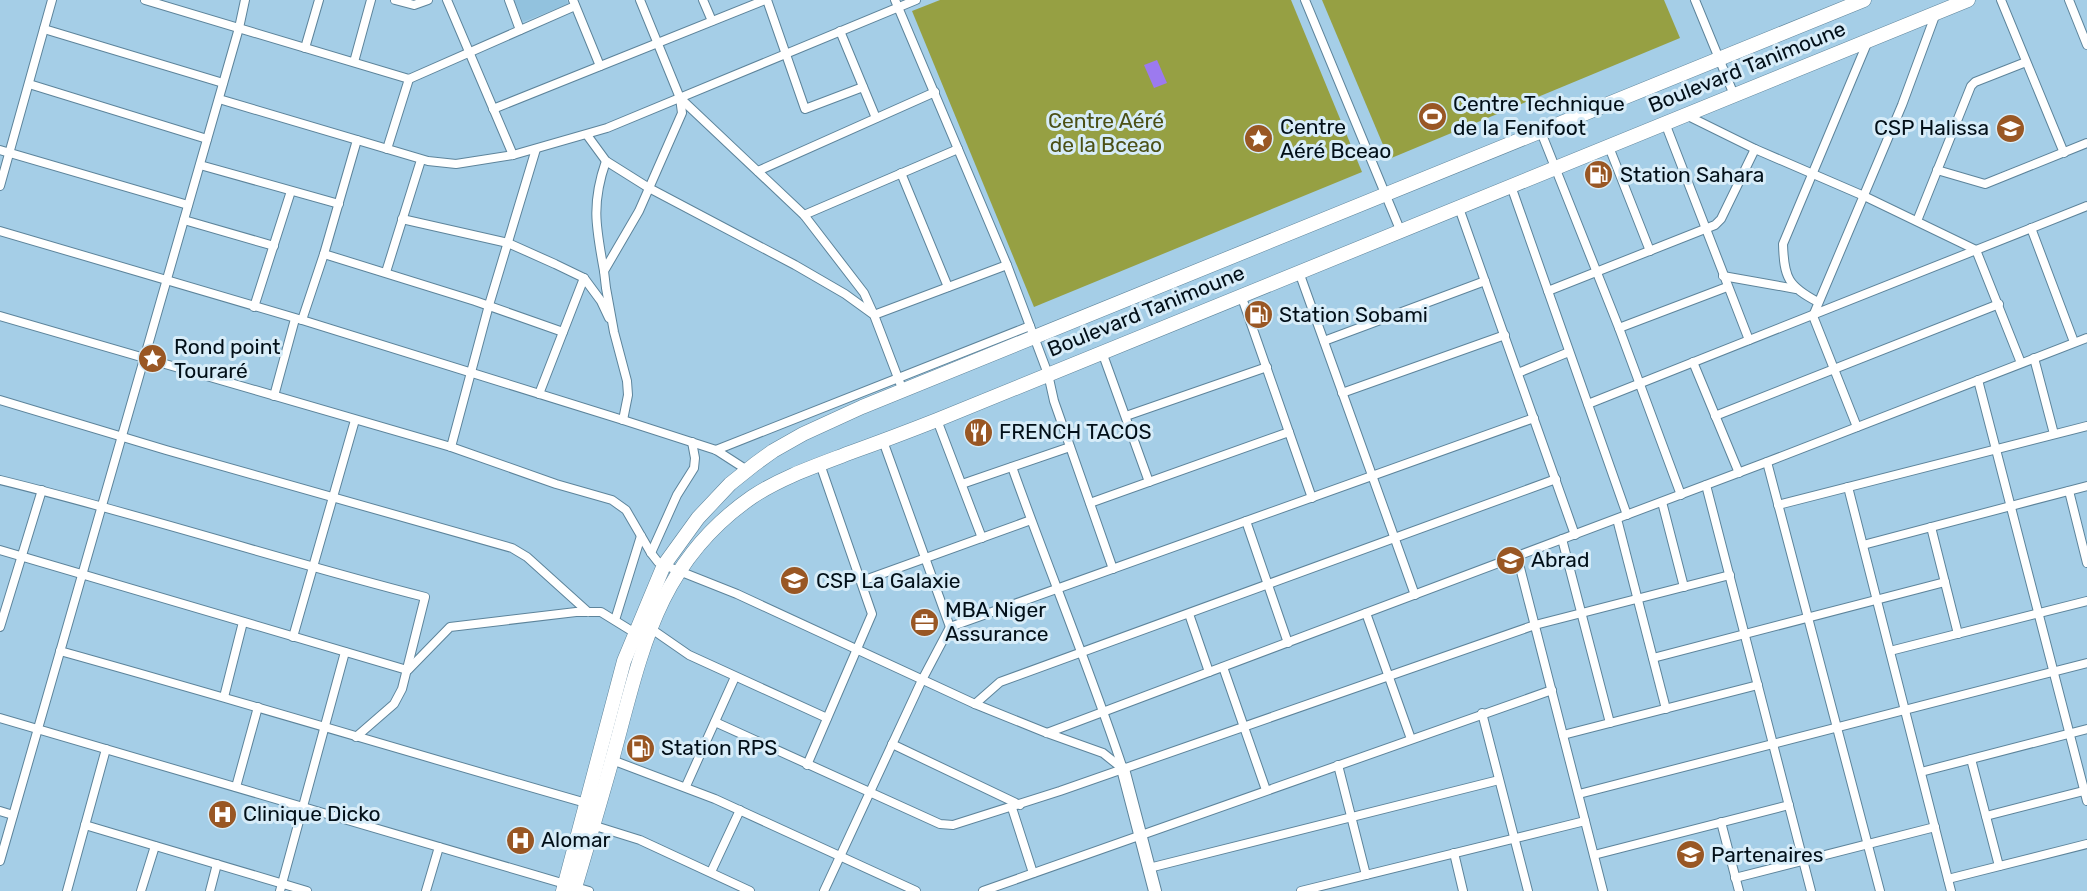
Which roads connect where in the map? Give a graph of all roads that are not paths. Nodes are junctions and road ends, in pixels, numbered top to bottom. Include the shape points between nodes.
1 (52, 0) edge
2 (145, 0) edge
3 (245, 0) edge
4 (319, 0) edge
5 (371, 0) edge
6 (395, 0) edge
7 (428, 0) edge
8 (447, 0) edge
9 (509, 0) edge
10 (640, 0) edge
11 (703, 0) edge
12 (766, 0) edge
13 (916, 0) edge
14 (1305, 0) edge
15 (1695, 0) edge
16 (1864, 0) edge
17 (1968, 0) edge
18 (2001, 0) edge
19 (2069, 0) edge
20 (574, 3) edge
21 (897, 4) edge
22 (1936, 13) junction
23 (712, 21) junction
24 (239, 28) junction
25 (44, 29) junction
26 (520, 30) junction
27 (840, 31) junction
28 (1868, 41) junction
29 (657, 43) junction
30 (2087, 45) edge
31 (305, 48) junction
32 (469, 52) junction
33 (786, 54) junction
34 (1719, 59) junction
35 (354, 62) junction
36 (2026, 62) junction
37 (600, 66) junction
38 (408, 79) junction
39 (223, 83) junction
40 (28, 84) junction
41 (863, 87) junction
42 (934, 92) junction
43 (1734, 95) junction
44 (680, 98) junction
45 (219, 99) junction
46 (494, 109) junction
47 (1686, 115) junction
48 (876, 118) junction
49 (1665, 123) junction
50 (1541, 132) junction
51 (587, 135) junction
52 (207, 139) junction
53 (357, 141) junction
54 (2087, 143) edge
55 (1609, 147) junction
56 (387, 149) junction
57 (536, 149) junction
58 (958, 149) junction
59 (1755, 149) junction
60 (5, 152) edge
61 (2064, 153) junction
62 (513, 154) junction
63 (421, 160) junction
64 (606, 160) junction
65 (200, 165) junction
66 (1556, 168) junction
67 (1937, 170) junction
68 (758, 171) junction
69 (901, 173) junction
70 (1811, 173) junction
71 (0, 186) edge
72 (1511, 186) junction
73 (649, 188) junction
74 (291, 191) junction
75 (1386, 196) junction
76 (1864, 196) junction
77 (339, 204) junction
78 (188, 206) junction
79 (1459, 208) junction
80 (2086, 208) edge
81 (804, 215) junction
82 (402, 219) junction
83 (184, 220) junction
84 (1917, 221) junction
85 (2031, 228) junction
86 (1706, 229) junction
87 (0, 231) edge
88 (1401, 232) junction
89 (508, 243) junction
90 (274, 246) junction
91 (1976, 250) junction
92 (1650, 251) junction
93 (324, 254) junction
94 (1007, 265) junction
95 (604, 271) junction
96 (386, 272) junction
97 (1299, 272) junction
98 (1598, 272) junction
99 (1724, 276) junction
100 (584, 278) junction
101 (167, 280) junction
102 (1485, 281) junction
103 (948, 287) junction
104 (1727, 287) junction
105 (1796, 289) junction
106 (1548, 291) junction
107 (1241, 295) junction
108 (1818, 302) junction
109 (1999, 304) junction
110 (489, 305) junction
111 (254, 307) junction
112 (874, 315) junction
113 (0, 316) edge
114 (1813, 316) junction
115 (298, 320) junction
116 (1619, 328) junction
117 (563, 332) junction
118 (614, 332) junction
119 (1032, 332) junction
120 (1504, 335) junction
121 (2087, 338) edge
122 (1749, 340) junction
123 (1324, 341) junction
124 (2074, 342) junction
125 (1102, 352) junction
126 (1569, 352) junction
127 (144, 358) junction
128 (2034, 358) junction
129 (1693, 362) junction
130 (2021, 363) junction
131 (1267, 367) junction
132 (1834, 369) junction
133 (472, 373) junction
134 (1518, 373) junction
135 (1048, 374) junction
136 (1978, 380) junction
137 (1639, 383) junction
138 (900, 385) junction
139 (1342, 393) junction
140 (539, 394) junction
141 (274, 396) junction
142 (0, 399) edge
143 (1588, 404) junction
144 (1126, 416) junction
145 (1715, 416) junction
146 (1534, 418) junction
147 (355, 420) junction
148 (623, 420) junction
149 (937, 420) junction
150 (2087, 426) edge
151 (1857, 427) junction
152 (1289, 432) junction
153 (2054, 434) junction
154 (122, 436) junction
155 (883, 441) junction
156 (692, 442) junction
157 (451, 447) junction
158 (1070, 447) junction
159 (1996, 449) junction
160 (716, 450) junction
161 (1767, 462) junction
162 (820, 464) junction
163 (1012, 467) junction
164 (747, 470) junction
165 (1739, 473) junction
166 (1372, 476) junction
167 (1556, 479) junction
168 (0, 480) edge
169 (1149, 482) junction
170 (962, 484) junction
171 (1706, 485) junction
172 (2087, 486) edge
173 (1848, 488) junction
174 (42, 490) junction
175 (2068, 491) junction
176 (1681, 495) junction
177 (333, 498) junction
178 (1312, 498) junction
179 (1662, 502) junction
180 (1090, 503) junction
181 (1778, 505) junction
182 (2011, 506) junction
183 (102, 507) junction
184 (1627, 515) junction
185 (1617, 519) junction
186 (1031, 520) junction
187 (1246, 521) junction
188 (1931, 527) junction
189 (1575, 535) junction
190 (641, 536) junction
191 (982, 538) junction
192 (1562, 539) junction
193 (1394, 540) junction
194 (1863, 545) junction
195 (2085, 548) edge
196 (0, 550) edge
197 (651, 554) junction
198 (1517, 556) junction
199 (21, 557) junction
200 (927, 558) junction
201 (2087, 563) edge
202 (664, 566) junction
203 (313, 567) junction
204 (1113, 569) junction
205 (678, 572) junction
206 (82, 575) junction
207 (1730, 575) junction
208 (862, 581) junction
209 (1945, 582) junction
210 (1268, 585) junction
211 (1684, 587) junction
212 (1056, 590) junction
213 (1414, 595) junction
214 (1638, 599) junction
215 (1876, 600) junction
216 (2087, 600) edge
217 (588, 612) junction
218 (1366, 613) junction
219 (2038, 613) junction
220 (1189, 614) junction
221 (1582, 614) junction
222 (1808, 618) junction
223 (615, 620) junction
224 (243, 622) junction
225 (1535, 626) junction
226 (0, 627) edge
227 (950, 627) junction
228 (650, 628) junction
229 (635, 633) junction
230 (1745, 634) junction
231 (1958, 634) junction
232 (293, 637) junction
233 (1288, 643) junction
234 (858, 650) junction
235 (60, 651) junction
236 (1890, 651) junction
237 (345, 652) junction
238 (1080, 653) junction
239 (1653, 658) junction
240 (2087, 663) edge
241 (1223, 667) junction
242 (407, 670) junction
243 (1209, 672) junction
244 (2054, 672) junction
245 (1389, 676) junction
246 (735, 677) junction
247 (922, 680) junction
248 (1758, 685) junction
249 (1552, 690) junction
250 (224, 697) junction
251 (975, 704) junction
252 (258, 707) junction
253 (1666, 709) junction
254 (1905, 710) junction
255 (1104, 712) junction
256 (1482, 713) junction
257 (0, 718) edge
258 (827, 718) junction
259 (715, 722) junction
260 (1610, 723) junction
261 (1244, 727) junction
262 (324, 728) junction
263 (1837, 728) junction
264 (38, 729) junction
265 (2087, 729) edge
266 (1047, 733) junction
267 (2070, 734) junction
268 (1563, 735) junction
269 (356, 737) junction
270 (1411, 739) junction
271 (892, 744) junction
272 (1773, 744) junction
273 (106, 749) junction
274 (1971, 759) junction
275 (612, 760) junction
276 (807, 765) junction
277 (1338, 765) junction
278 (1123, 769) junction
279 (1921, 772) junction
280 (1499, 780) junction
281 (686, 786) junction
282 (236, 787) junction
283 (1266, 790) junction
284 (2086, 790) edge
285 (870, 792) junction
286 (1579, 794) junction
287 (2087, 801) edge
288 (586, 803) junction
289 (1788, 805) junction
290 (302, 806) junction
291 (1016, 806) junction
292 (740, 810) junction
293 (0, 811) edge
294 (13, 815) junction
295 (1986, 816) junction
296 (1351, 818) junction
297 (1585, 820) junction
298 (1721, 822) junction
299 (85, 825) junction
300 (592, 825) junction
301 (1935, 826) junction
302 (1140, 836) junction
303 (1514, 838) junction
304 (1867, 844) junction
305 (2087, 844) edge
306 (155, 846) junction
307 (440, 847) junction
308 (1454, 853) junction
309 (841, 855) junction
310 (1594, 855) junction
311 (0, 861) edge
312 (1803, 861) junction
313 (218, 864) junction
314 (1999, 866) junction
315 (1149, 868) junction
316 (711, 872) junction
317 (1033, 873) junction
318 (1366, 875) junction
319 (1735, 878) junction
320 (1948, 879) junction
321 (281, 888) edge
322 (569, 888) edge
323 (746, 890) edge
324 (67, 891) edge
325 (141, 891) edge
326 (210, 891) edge
327 (306, 891) edge
328 (426, 891) edge
329 (589, 891) edge
330 (824, 891) edge
331 (916, 891) edge
332 (983, 891) edge
333 (1155, 891) edge
334 (1301, 891) edge
335 (1463, 891) edge
336 (1528, 891) edge
337 (1603, 891) edge
338 (1738, 891) edge
339 (1811, 891) edge
340 (1880, 891) edge
341 (1951, 891) edge

1 - 25 street
2 - 24 street
3 - 24 street
4 - 31 street
5 - 35 street
6 - 7 street via 414,5
8 - 32 street
9 - 26 street
10 - 29 street
11 - 23 street
12 - 23 street
12 - 33 street
13 - 21 street
14 - 75 street
15 - 34 street
16 - 34 main road, Boulevard Tanimoune
17 - 22 main road, Boulevard Tanimoune
18 - 36 street
19 - 30 street
20 - 26 street
20 - 37 street
21 - 27 street
21 - 42 street
22 - 28 main road, Boulevard Tanimoune
22 - 76 street
23 - 29 street
24 - 31 street
24 - 39 street
25 - 39 street
25 - 40 street
26 - 32 street
27 - 33 street
27 - 41 street
28 - 43 main road, Boulevard Tanimoune
28 - 70 street
29 - 37 street
29 - 44 street
31 - 35 street
32 - 38 street
32 - 46 street
33 - 41 street via 805,109
33 - 44 street
34 - 43 street
34 - 50 main road, Boulevard Tanimoune
35 - 38 street
36 - 61 street
36 - 67 street via 1973,84
37 - 46 street
38 - 56 street
39 - 45 street
40 - 52 street
40 - 60 street
41 - 48 street
42 - 48 street
42 - 58 street
43 - 47 main road, Boulevard Tanimoune
44 - 51 street
44 - 68 street
44 - 73 street via 681,118
45 - 52 street
45 - 53 street
46 - 62 street
47 - 49 main road, Boulevard Tanimoune
47 - 59 street
48 - 68 street
49 - 55 main road, Boulevard Tanimoune
49 - 86 street
50 - 66 street
50 - 75 main road, Boulevard Tanimoune
51 - 57 street
51 - 64 street
52 - 65 street
53 - 56 street
53 - 77 street
54 - 61 street
55 - 66 main road, Boulevard Tanimoune
55 - 92 street
56 - 63 street
57 - 62 street
57 - 89 street
58 - 69 street
58 - 94 street
59 - 70 street
59 - 86 street via 1721,219
60 - 71 street
60 - 78 street
61 - 67 street via 1985,184
62 - 63 street via 456,164
63 - 82 street
64 - 73 street
64 - 95 street via 598,182 595,219
65 - 74 street
65 - 78 street
66 - 72 main road, Boulevard Tanimoune
66 - 98 street
67 - 84 street
68 - 81 street
69 - 81 street
69 - 103 street
70 - 76 street
70 - 105 street via 1783,244 1786,269
72 - 79 main road, Boulevard Tanimoune
72 - 106 street
73 - 95 street
73 - 112 street via 795,265
74 - 77 street
74 - 90 street
75 - 88 street
75 - 119 main road, Boulevard Tanimoune
76 - 84 street
76 - 108 street
77 - 93 street
78 - 83 street
79 - 88 main road, Boulevard Tanimoune
79 - 102 street
80 - 85 street
81 - 112 street via 864,293
82 - 89 street
82 - 96 street
83 - 90 street
83 - 101 street
84 - 91 street
85 - 91 street
85 - 124 street
86 - 92 street
86 - 99 street
87 - 101 street
88 - 97 main road, Boulevard Tanimoune
89 - 100 street
89 - 110 street
90 - 111 street
91 - 109 street
91 - 114 street
92 - 98 street
93 - 96 street
93 - 115 street
94 - 103 street
94 - 119 street
95 - 118 street
96 - 110 street
97 - 107 main road, Boulevard Tanimoune
97 - 123 street
98 - 106 street
98 - 116 street
99 - 104 street
99 - 105 street
100 - 117 street
100 - 118 street via 601,301
101 - 111 street
101 - 127 street
102 - 120 street
102 - 123 street
103 - 112 street
104 - 116 street
104 - 122 street
105 - 108 street
106 - 126 street
107 - 125 main road, Boulevard Tanimoune
107 - 131 street
108 - 114 street
109 - 130 street
109 - 132 street
110 - 117 street
110 - 133 street
111 - 115 street
112 - 138 street
113 - 127 street
114 - 122 street
114 - 132 street
115 - 133 street
115 - 141 street
116 - 137 street
117 - 140 street
118 - 148 street via 628,387
119 - 135 street
119 - 138 main road, Boulevard Tanimoune
120 - 134 street
120 - 139 street
121 - 124 street
122 - 129 street
123 - 139 street
124 - 128 street
125 - 135 main road, Boulevard Tanimoune
125 - 144 street
126 - 134 street
126 - 143 street
127 - 141 street
127 - 154 street
128 - 130 street
128 - 153 street
129 - 137 street
129 - 145 street
130 - 136 street
131 - 144 street
131 - 152 street
132 - 145 street
132 - 151 street
133 - 140 street
133 - 157 street
134 - 146 street
135 - 149 main road, Boulevard Tanimoune
135 - 158 street
136 - 151 street
136 - 159 street
137 - 143 street
137 - 176 street
138 - 160 street
138 - 164 main road, Boulevard Tanimoune via 803,434
139 - 166 street
140 - 148 street
141 - 147 street
142 - 154 street
143 - 184 street
144 - 169 street
145 - 165 street
146 - 166 street
146 - 167 street
147 - 157 street
147 - 177 street
148 - 156 street
149 - 155 main road, Boulevard Tanimoune
149 - 170 street
150 - 153 street
151 - 161 street
152 - 169 street
152 - 178 street
153 - 159 street
154 - 177 street
154 - 183 street
155 - 162 main road, Boulevard Tanimoune
155 - 200 street
156 - 160 street
156 - 197 street via 694,468 677,495
157 - 190 street via 612,500 626,510
158 - 163 street
158 - 180 street
159 - 173 street
159 - 182 street
160 - 164 street
161 - 165 street
161 - 181 street
162 - 205 main road, Boulevard Tanimoune via 753,497 710,532
162 - 208 street
163 - 170 street
163 - 186 street
164 - 202 main road, Boulevard Tanimoune via 698,518
165 - 171 street
166 - 178 street
166 - 193 street
167 - 189 street
167 - 193 street
168 - 174 street
169 - 180 street
170 - 191 street
171 - 176 street
171 - 207 street
172 - 175 street
173 - 181 street
173 - 194 street
174 - 183 street
174 - 199 street
175 - 182 street
175 - 195 street
176 - 179 street
177 - 203 street
177 - 217 street via 512,548
178 - 187 street
179 - 184 street
179 - 211 street
180 - 204 street
181 - 222 street
182 - 188 street
182 - 219 street
183 - 203 street
183 - 206 street
184 - 185 street
185 - 189 street
185 - 214 street
186 - 191 street
186 - 212 street
187 - 204 street
187 - 210 street
188 - 194 street
188 - 209 street
189 - 192 street
190 - 197 street
190 - 223 street
191 - 200 street
192 - 198 street
192 - 221 street
193 - 210 street
193 - 213 street
194 - 215 street
195 - 201 street
196 - 199 street
197 - 202 street
198 - 213 street
198 - 225 street
199 - 206 street
199 - 226 street
200 - 208 street
200 - 227 street
202 - 205 street
202 - 229 main road, Boulevard Tanimoune
203 - 232 street
203 - 242 street via 425,597
204 - 212 street
205 - 228 main road, Boulevard Tanimoune
205 - 234 street via 737,594
206 - 224 street
206 - 235 street
207 - 211 street
207 - 230 street
208 - 234 street via 872,614
209 - 215 street
209 - 231 street
210 - 220 street
210 - 233 street
211 - 214 street
212 - 227 street
212 - 238 street
213 - 218 street
214 - 221 street
214 - 239 street
215 - 222 street
215 - 236 street
216 - 219 street
217 - 223 street via 600,612
217 - 242 street via 450,627
218 - 233 street
218 - 245 street
219 - 231 street
219 - 244 street
220 - 238 street
220 - 243 street
221 - 225 street
221 - 260 street
222 - 230 street
222 - 263 street
223 - 229 street
224 - 232 street
224 - 250 street
225 - 245 street
225 - 249 street
227 - 247 street
228 - 246 street via 684,653
228 - 275 main road, Boulevard Tanimoune
229 - 288 main road, Boulevard Tanimoune
230 - 239 street
230 - 248 street
231 - 236 street
232 - 237 street
233 - 241 street
234 - 247 street
234 - 258 street
235 - 250 street
235 - 264 street
236 - 254 street
237 - 242 street
237 - 262 street
238 - 251 street via 998,683
238 - 255 street
239 - 253 street
240 - 244 street
241 - 243 street
241 - 261 street
242 - 269 street via 394,704
243 - 255 street
244 - 254 street
244 - 267 street
245 - 261 street
245 - 270 street
246 - 258 street
246 - 259 street
247 - 251 street
247 - 271 street
248 - 253 street
248 - 272 street
249 - 256 street
249 - 268 street
250 - 252 street
251 - 266 street
252 - 262 street
252 - 282 street
253 - 260 street
254 - 263 street
254 - 279 street
255 - 266 street
255 - 278 street
256 - 270 street
256 - 280 street
257 - 264 street
258 - 276 street
259 - 276 street
259 - 281 street
260 - 268 street
261 - 278 street
261 - 283 street
262 - 269 street
262 - 290 street
263 - 272 street
263 - 304 street
264 - 273 street
264 - 294 street
265 - 267 street
266 - 278 street via 1103,753
267 - 274 street
267 - 284 street
268 - 286 street
269 - 288 street
270 - 277 street
271 - 285 street
271 - 291 street
272 - 286 street
272 - 289 street
273 - 282 street
273 - 299 street
274 - 279 street
274 - 295 street
275 - 281 street
275 - 300 main road, Boulevard Tanimoune
276 - 285 street
277 - 283 street
277 - 296 street
278 - 291 street
278 - 302 street
279 - 301 street
280 - 296 street
280 - 303 street
281 - 292 street
282 - 290 street
283 - 302 street
284 - 287 street
284 - 295 street
285 - 291 street via 947,826
285 - 309 street
286 - 297 street
288 - 322 main road, Boulevard Tanimoune
289 - 298 street
289 - 312 street
290 - 307 street
290 - 321 street
291 - 317 street
292 - 309 street
292 - 316 street
293 - 294 street
294 - 311 street
295 - 314 street
296 - 315 street
296 - 318 street
297 - 303 street
297 - 310 street
298 - 310 street
298 - 319 street
299 - 306 street
299 - 324 street
300 - 316 street via 634,838
300 - 322 main road, Boulevard Tanimoune
301 - 304 street
301 - 320 street
302 - 315 street
302 - 317 street
303 - 308 street
303 - 336 street
304 - 312 street
304 - 340 street
305 - 314 street
306 - 313 street
306 - 325 street
307 - 322 street
307 - 328 street
308 - 318 street
308 - 335 street
309 - 330 street
309 - 331 street
310 - 337 street
312 - 319 street
312 - 339 street
313 - 321 street
313 - 326 street
314 - 320 street
315 - 333 street
316 - 323 street
317 - 332 street
318 - 334 street
319 - 338 street
320 - 341 street
321 - 327 street
322 - 329 street

